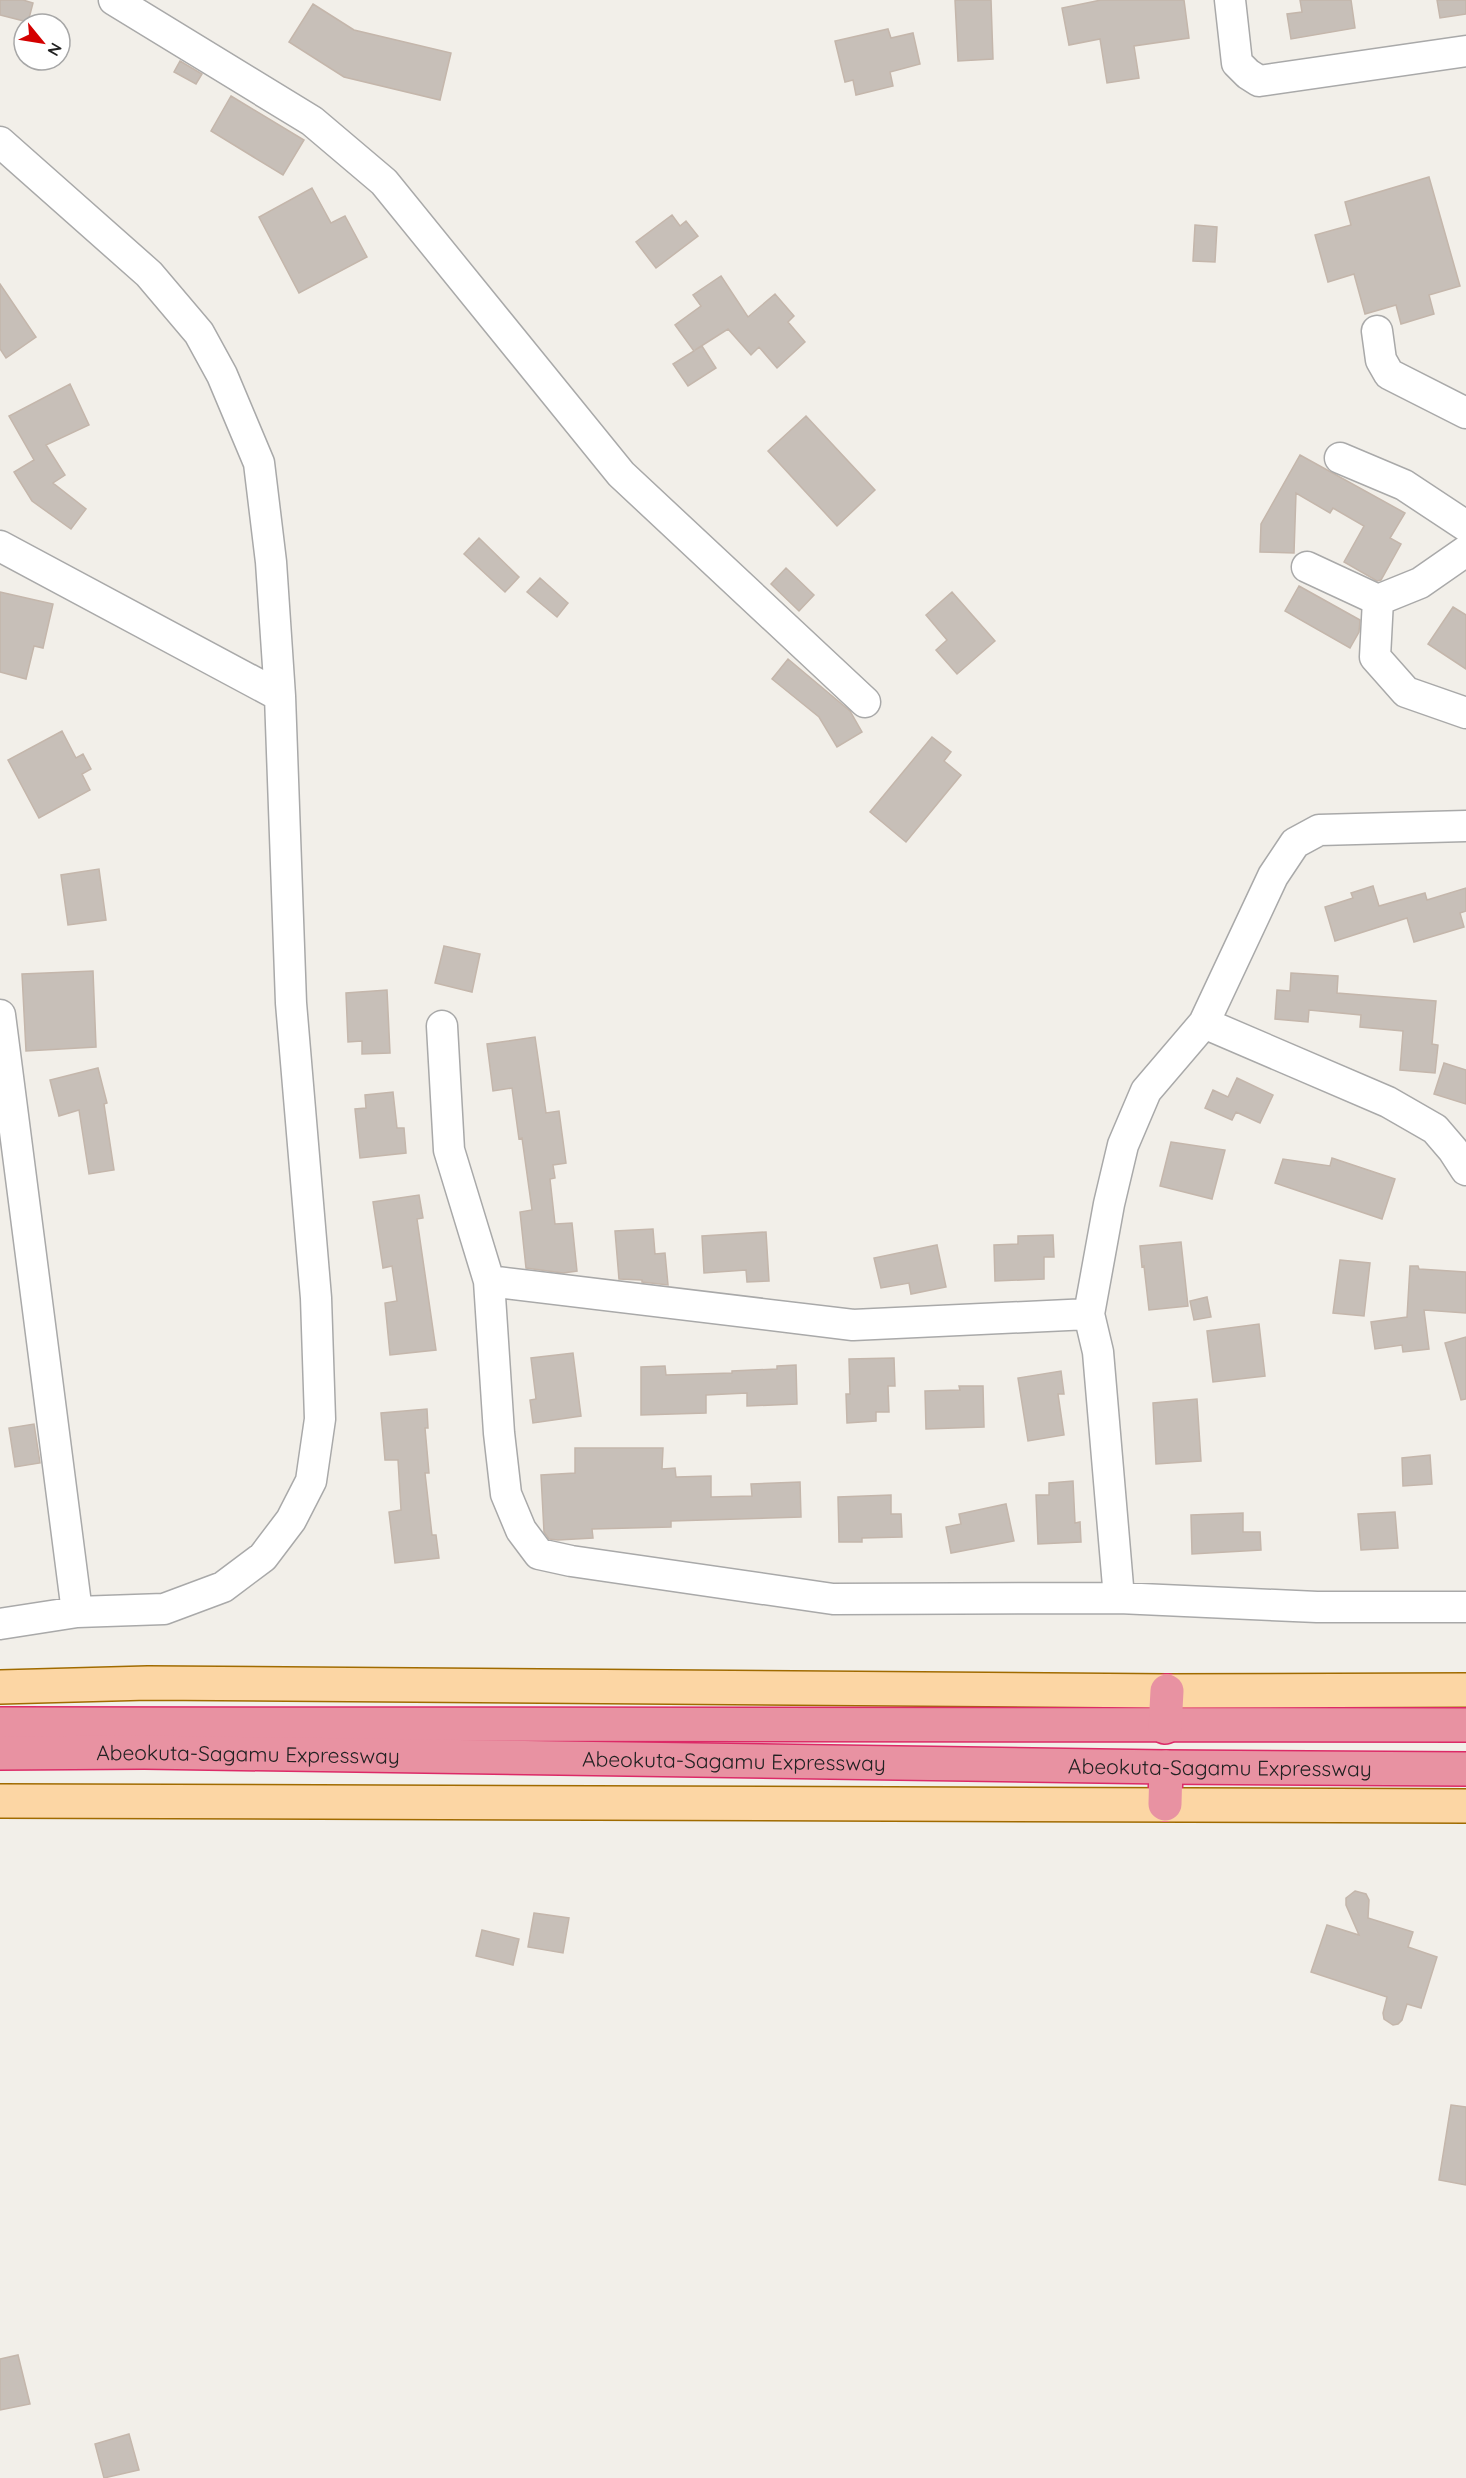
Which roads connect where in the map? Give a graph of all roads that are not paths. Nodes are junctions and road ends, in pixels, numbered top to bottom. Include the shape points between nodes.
1 (114, 0) edge
2 (1230, 0) edge
3 (1466, 51) edge
4 (0, 142) edge
5 (1377, 331) dead end
6 (1466, 413) edge
7 (1340, 458) dead end
8 (1466, 526) edge
9 (0, 546) edge
10 (1466, 551) edge
11 (1307, 567) dead end
12 (1378, 600) junction
13 (279, 696) junction
14 (865, 702) dead end
15 (1466, 713) edge
16 (1466, 826) edge
17 (0, 1015) edge
18 (1204, 1023) junction
19 (442, 1026) dead end
20 (1466, 1170) edge
21 (489, 1281) junction
22 (1089, 1314) junction
23 (1119, 1598) junction
24 (1466, 1607) edge
25 (77, 1612) junction
26 (0, 1624) edge
27 (0, 1687) edge
28 (1167, 1690) junction
29 (1466, 1690) edge
30 (0, 1724) edge
31 (1466, 1725) edge
32 (1165, 1727) junction
33 (145, 1738) junction
34 (0, 1753) edge
35 (1166, 1767) junction
36 (1466, 1769) edge
37 (0, 1801) edge
38 (1166, 1804) junction
39 (1466, 1806) edge

1 - 14 street via 312,121 384,182 621,474
2 - 3 street via 1237,63 1259,81
4 - 13 street via 149,274 199,333 222,375 259,463 271,562
5 - 6 street via 1381,360 1389,374
7 - 8 street via 1404,485
9 - 13 street
10 - 12 street via 1420,583
11 - 12 street
12 - 15 street via 1375,657 1406,692
13 - 25 street via 291,1003 316,1298 320,1419 311,1481 291,1520 263,1557 224,1587 164,1609
16 - 18 street via 1318,830 1295,843 1273,876
17 - 25 street
18 - 20 street via 1389,1102 1435,1129
18 - 22 street via 1146,1091 1124,1145
19 - 21 street via 449,1150
21 - 22 street via 853,1325
21 - 23 street via 506,1494 521,1530 539,1554 833,1599
22 - 23 street via 1098,1352
23 - 24 street via 1317,1607
25 - 26 street
27 - 28 main road via 148,1683
28 - 29 main road
28 - 32 highway
30 - 33 highway, Abeokuta-Sagamu Expressway
31 - 32 highway, Abeokuta-Sagamu Expressway
32 - 33 highway, Abeokuta-Sagamu Expressway
33 - 34 highway, Abeokuta-Sagamu Expressway
33 - 35 highway, Abeokuta-Sagamu Expressway
35 - 36 highway, Abeokuta-Sagamu Expressway
35 - 38 highway
37 - 38 main road
38 - 39 main road

